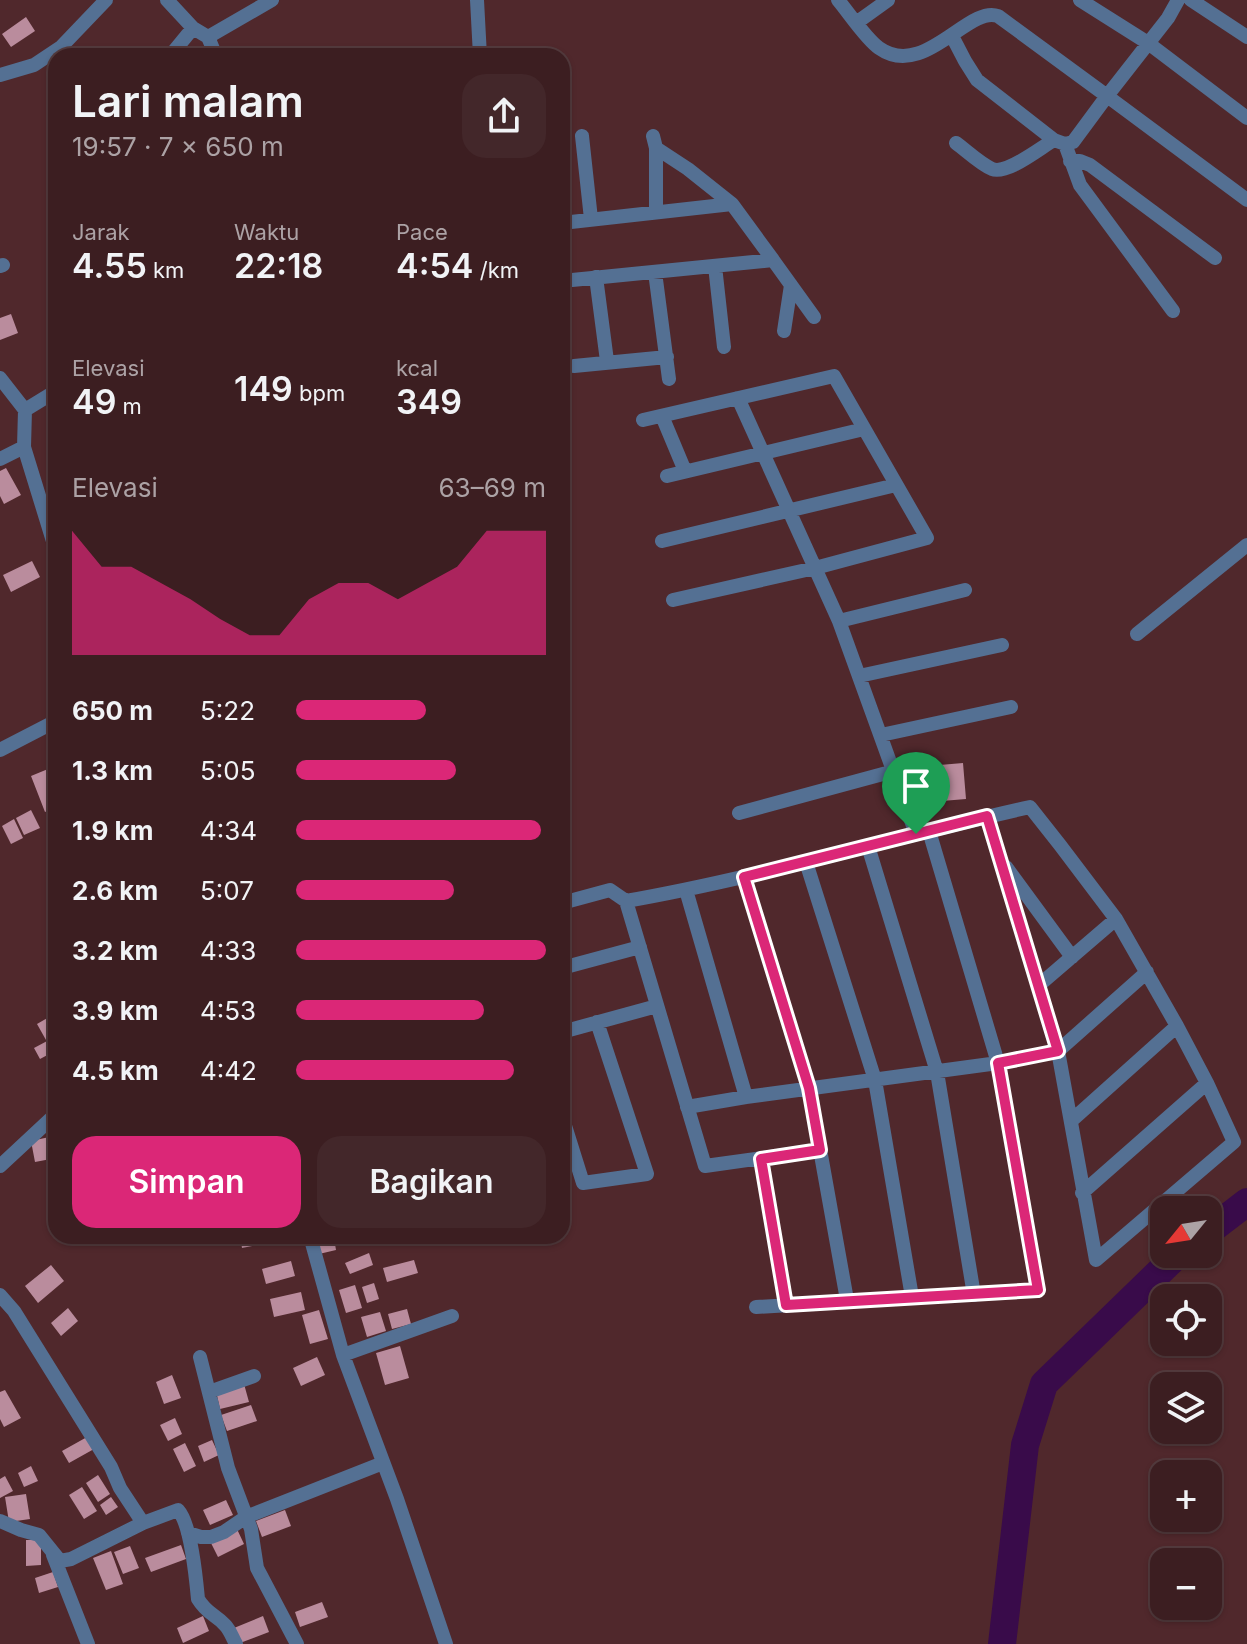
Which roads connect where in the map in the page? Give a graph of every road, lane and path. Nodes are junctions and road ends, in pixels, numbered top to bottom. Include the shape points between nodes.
1 (106, 0) edge
2 (167, 0) edge
3 (272, 0) edge
4 (477, 0) edge
5 (838, 0) edge
6 (888, 0) edge
7 (1080, 0) edge
8 (1178, 0) edge
9 (1191, 0) edge
10 (856, 23) junction
11 (193, 28) junction
12 (952, 36) junction
13 (208, 37) junction
14 (1247, 37) edge
15 (1148, 43) junction
16 (60, 48) edge
17 (177, 48) edge
18 (213, 48) edge
19 (480, 48) edge
20 (48, 56) edge
21 (0, 75) edge
22 (1107, 96) junction
23 (1247, 118) edge
24 (582, 136) dead end
25 (1059, 142) junction
26 (956, 143) dead end
27 (1070, 161) junction
28 (1247, 200) edge
29 (732, 204) junction
30 (656, 212) junction
31 (591, 219) junction
32 (570, 222) edge
33 (1215, 258) dead end
34 (773, 260) junction
35 (715, 266) junction
36 (655, 272) junction
37 (596, 277) junction
38 (570, 280) edge
39 (791, 285) junction
40 (1173, 311) dead end
41 (814, 317) dead end
42 (784, 331) dead end
43 (724, 347) dead end
44 (667, 357) junction
45 (607, 361) junction
46 (574, 366) dead end
47 (0, 378) edge
48 (669, 379) dead end
49 (48, 396) edge
50 (738, 398) junction
51 (25, 410) junction
52 (662, 416) junction
53 (643, 420) dead end
54 (864, 429) junction
55 (24, 447) junction
56 (763, 453) junction
57 (0, 459) edge
58 (685, 471) junction
59 (667, 476) dead end
60 (896, 485) junction
61 (789, 511) junction
62 (48, 525) edge
63 (662, 541) dead end
64 (1247, 545) edge
65 (815, 568) junction
66 (965, 590) dead end
67 (673, 600) dead end
68 (839, 621) junction
69 (1137, 634) dead end
70 (1002, 645) dead end
71 (859, 676) junction
72 (1011, 707) dead end
73 (48, 725) edge
74 (881, 735) junction
75 (0, 750) edge
76 (894, 771) junction
77 (739, 813) dead end
78 (987, 816) junction
79 (923, 832) junction
80 (868, 846) junction
81 (998, 855) junction
82 (806, 862) junction
83 (744, 877) junction
84 (686, 890) junction
85 (570, 901) edge
86 (626, 901) junction
87 (1116, 919) junction
88 (640, 947) junction
89 (1072, 957) junction
90 (570, 966) edge
91 (1147, 972) junction
92 (1038, 986) junction
93 (657, 1006) junction
94 (597, 1022) junction
95 (1177, 1026) junction
96 (570, 1030) edge
97 (1058, 1051) junction
98 (998, 1063) junction
99 (937, 1072) junction
100 (875, 1080) junction
101 (1207, 1083) junction
102 (809, 1088) junction
103 (746, 1097) junction
104 (687, 1107) junction
105 (48, 1121) edge
106 (1071, 1121) junction
107 (570, 1142) edge
108 (820, 1150) junction
109 (761, 1159) junction
110 (0, 1166) edge
111 (1082, 1193) junction
112 (312, 1244) edge
113 (0, 1295) edge
114 (974, 1295) junction
115 (912, 1297) junction
116 (847, 1300) junction
117 (786, 1305) junction
118 (756, 1307) dead end
119 (452, 1316) dead end
120 (343, 1355) junction
121 (200, 1357) dead end
122 (254, 1376) dead end
123 (209, 1392) junction
124 (383, 1463) junction
125 (246, 1517) junction
126 (0, 1521) edge
127 (143, 1523) junction
128 (188, 1533) junction
129 (51, 1551) junction
130 (440, 1642) edge
131 (88, 1644) edge
132 (236, 1644) edge
133 (297, 1644) edge

1 - 16 street
2 - 11 street
3 - 13 street
4 - 19 street
5 - 10 street
6 - 10 street
7 - 15 street
8 - 15 street
9 - 14 street
10 - 12 street via 879,48 893,54 912,55
11 - 13 street
11 - 17 street
12 - 22 street via 988,13 998,16
12 - 25 street via 977,80
13 - 18 street
15 - 22 street
15 - 23 street
20 - 21 street
22 - 25 street via 1073,142
22 - 28 street
24 - 31 street
25 - 26 street via 1000,170
25 - 27 street
27 - 33 street via 1090,165
27 - 40 street via 1095,208
29 - 30 street
29 - 30 street via 654,142
29 - 34 street
30 - 31 street
31 - 32 street
34 - 35 street
34 - 39 street
35 - 36 street
35 - 43 street
36 - 37 street
36 - 44 street
37 - 38 street
37 - 45 street
39 - 41 street
39 - 42 street
44 - 45 street
44 - 48 street
45 - 46 street
47 - 51 street
49 - 51 street
50 - 52 street
50 - 54 street via 834,376
50 - 56 street
51 - 55 street
52 - 53 street
52 - 58 street
54 - 56 street
54 - 60 street
55 - 57 street
55 - 62 street
56 - 58 street
56 - 61 street
58 - 59 street
60 - 61 street
60 - 65 street via 927,538
61 - 63 street
61 - 65 street
64 - 69 street
65 - 67 street
65 - 68 street
66 - 68 street
68 - 71 street
70 - 71 street
71 - 74 street
72 - 74 street
73 - 75 street
74 - 76 street
76 - 77 street
76 - 79 street
78 - 79 street
78 - 81 street
78 - 87 street via 1030,807
79 - 80 street
79 - 98 street
80 - 82 street
80 - 99 street
81 - 89 street
81 - 92 street
82 - 83 street
82 - 100 street
83 - 84 street
83 - 102 street
84 - 86 street
84 - 103 street
85 - 86 street via 610,890
86 - 88 street
87 - 89 street
87 - 91 street
88 - 90 street
88 - 93 street
89 - 92 street
91 - 95 street
91 - 97 street
92 - 97 street
93 - 94 street
93 - 104 street
94 - 96 street
94 - 107 street via 647,1174 583,1183
95 - 101 street
95 - 106 street
97 - 98 street
97 - 106 street
98 - 99 street
98 - 114 street via 1038,1290
99 - 100 street
99 - 114 street
100 - 102 street
100 - 115 street
101 - 111 street
101 - 111 street via 1234,1142 1096,1260
102 - 103 street
102 - 108 street
103 - 104 street
104 - 109 street via 705,1166
105 - 110 street
106 - 111 street
108 - 109 street
108 - 116 street
109 - 117 street
112 - 120 street
113 - 127 street
114 - 115 street
115 - 116 street
116 - 117 street
117 - 118 street
119 - 120 street
120 - 124 street
121 - 123 street
122 - 123 street
123 - 125 street
124 - 125 street
124 - 130 street
125 - 128 street via 211,1537
125 - 133 street via 257,1568
126 - 129 street via 39,1535
127 - 128 street via 178,1510
127 - 129 street via 71,1559 60,1561
128 - 132 street via 198,1599 228,1627
129 - 131 street

